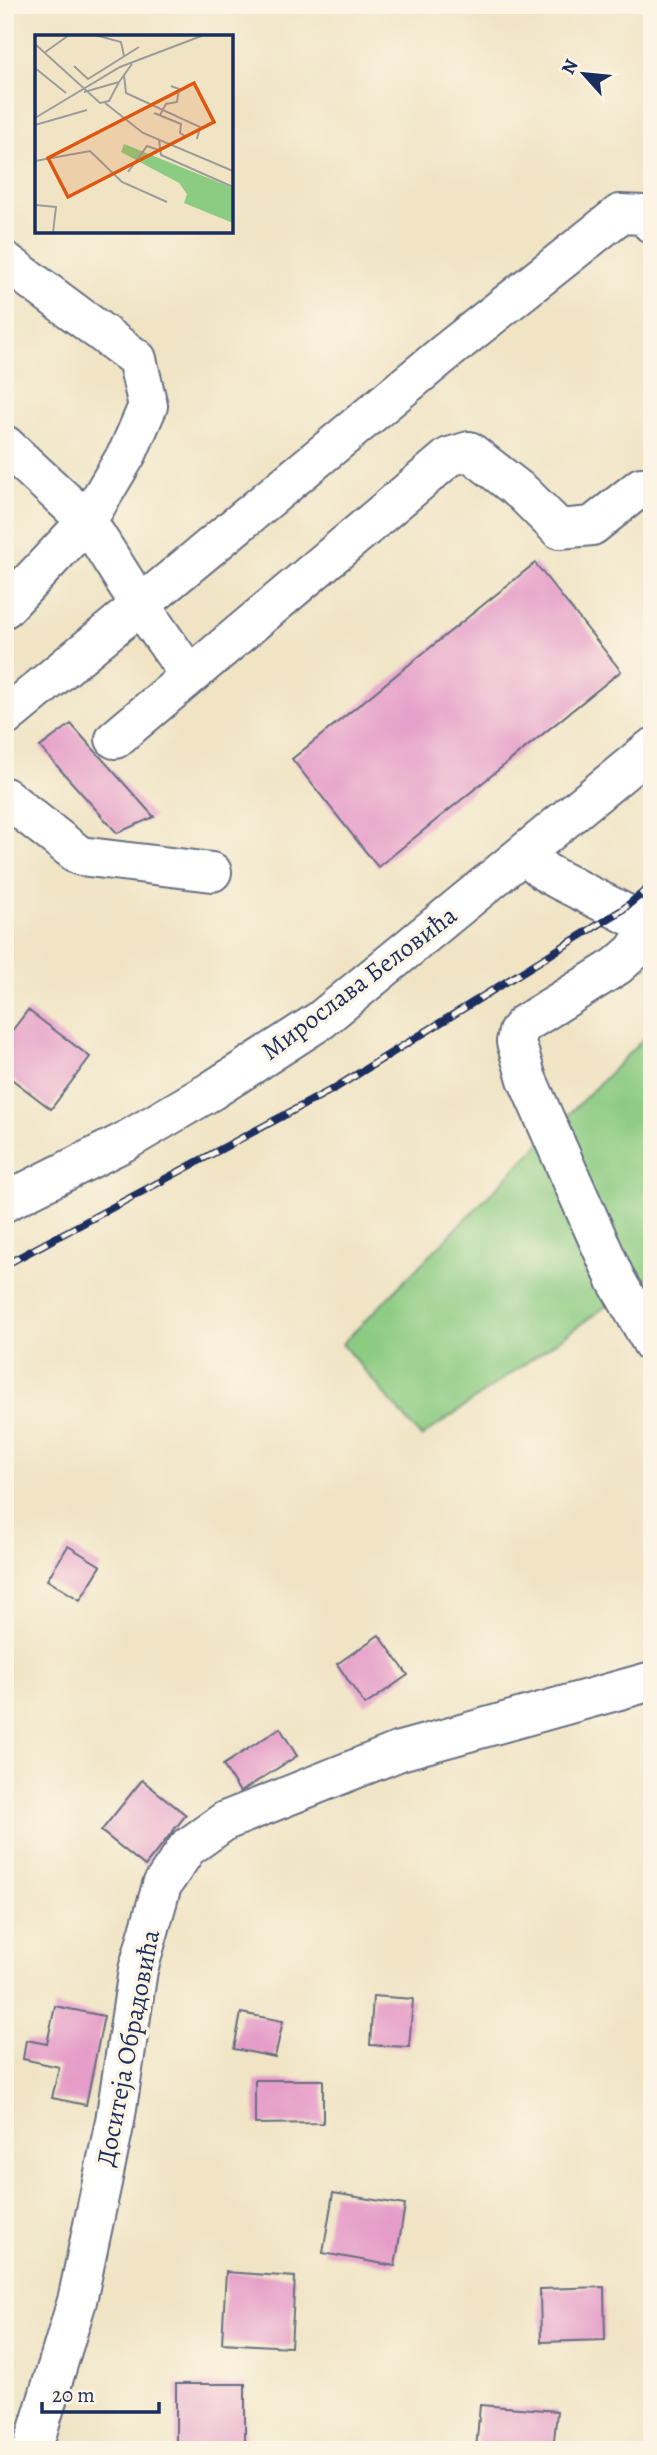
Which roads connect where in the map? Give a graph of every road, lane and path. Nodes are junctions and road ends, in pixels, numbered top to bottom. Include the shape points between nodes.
1 (652, 223) edge
2 (5, 261) edge
3 (5, 445) edge
4 (641, 487) dead end
5 (87, 521) junction
6 (140, 606) junction
7 (5, 608) edge
8 (189, 675) junction
9 (5, 717) edge
10 (115, 738) dead end
11 (652, 748) edge
12 (5, 797) edge
13 (525, 855) junction
14 (212, 872) dead end
15 (651, 927) edge
16 (5, 1202) edge
17 (652, 1343) edge
18 (652, 1681) edge
19 (32, 2450) edge

1 - 6 street via 644,215 621,214 446,352
2 - 5 street via 137,359 148,407 128,453
3 - 5 street
4 - 8 street via 593,526 559,529 523,493 469,451 449,457
5 - 6 street
5 - 7 street
6 - 8 street
6 - 9 street
8 - 10 street
11 - 13 street, Мирослава Беловића
12 - 14 street via 80,856
13 - 15 street via 552,876
13 - 16 street, Мирослава Беловића via 321,1020 146,1129
15 - 17 street via 617,966 524,1024 516,1042 527,1079 615,1280
18 - 19 street, Доситеја Обрадовића via 400,1751 225,1821 187,1848 162,1885 138,1970 115,2121 77,2301

